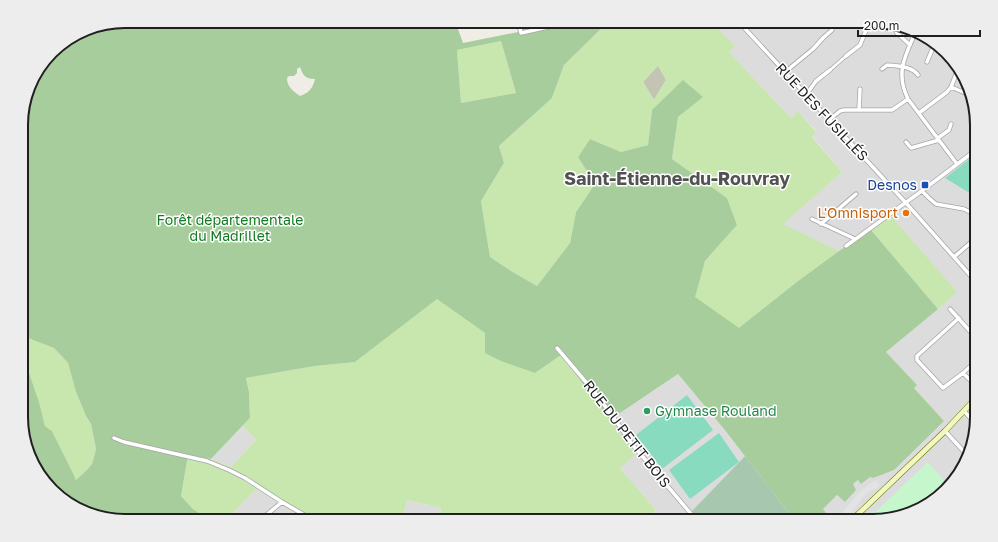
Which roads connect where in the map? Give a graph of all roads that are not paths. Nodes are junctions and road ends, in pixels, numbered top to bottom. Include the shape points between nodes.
1 (520, 28) edge
2 (543, 28) edge
3 (745, 28) edge
4 (867, 28) edge
5 (832, 30) dead end
6 (896, 31) edge
7 (913, 37) edge
8 (910, 45) junction
9 (932, 48) edge
10 (846, 56) joint
11 (927, 62) dead end
12 (902, 67) junction
13 (882, 68) dead end
14 (830, 70) joint
15 (785, 72) junction
16 (918, 75) dead end
17 (956, 75) edge
18 (951, 87) junction
19 (860, 89) dead end
20 (964, 92) edge
21 (806, 95) junction
22 (908, 99) junction
23 (859, 110) junction
24 (919, 113) junction
25 (829, 120) junction
26 (951, 124) dead end
27 (939, 139) junction
28 (906, 142) dead end
29 (970, 155) edge
30 (958, 164) junction
31 (922, 191) junction
32 (856, 194) dead end
33 (906, 203) junction
34 (970, 212) edge
35 (812, 219) dead end
36 (821, 224) junction
37 (854, 240) junction
38 (970, 243) edge
39 (846, 246) dead end
40 (954, 257) junction
41 (970, 275) edge
42 (950, 308) dead end
43 (959, 318) junction
44 (970, 331) edge
45 (557, 348) dead end
46 (970, 366) edge
47 (962, 373) junction
48 (970, 380) edge
49 (970, 405) edge
50 (964, 412) junction
51 (970, 417) edge
52 (945, 431) junction
53 (114, 438) dead end
54 (964, 451) edge
55 (282, 502) junction
56 (268, 514) edge
57 (303, 514) edge
58 (690, 514) edge
59 (858, 514) edge

1 - 2 street via 521,33
3 - 15 street, RUE DES FUSILLÉS
4 - 10 street via 860,44
5 - 15 street
6 - 8 street
7 - 8 street
8 - 12 street
9 - 11 street
10 - 14 street
12 - 13 street via 887,65
12 - 16 street via 915,71
12 - 22 street via 901,78
14 - 21 street via 816,81
15 - 21 street, RUE DES FUSILLÉS
17 - 18 street
18 - 20 street
18 - 24 street
19 - 23 street
21 - 25 street, RUE DES FUSILLÉS
22 - 23 street via 892,110
22 - 24 street
23 - 25 street via 840,111
24 - 27 street
25 - 33 street, RUE DES FUSILLÉS
26 - 27 street via 949,130
27 - 28 street via 911,148
27 - 30 street
29 - 30 street
30 - 31 street
31 - 33 street
31 - 34 street via 936,204
32 - 36 street
33 - 37 street
33 - 40 street, RUE DES FUSILLÉS
35 - 36 street
36 - 37 street
37 - 39 street
38 - 40 street
40 - 41 street, RUE DES FUSILLÉS
42 - 43 street
43 - 44 street
43 - 47 street via 916,358 943,388
45 - 58 street, RUE DU PETIT BOIS
46 - 47 street
47 - 48 street
49 - 50 main road
50 - 51 street
50 - 52 main road
52 - 54 street
52 - 59 main road
53 - 55 street via 207,461 245,478
55 - 56 street
55 - 57 street

